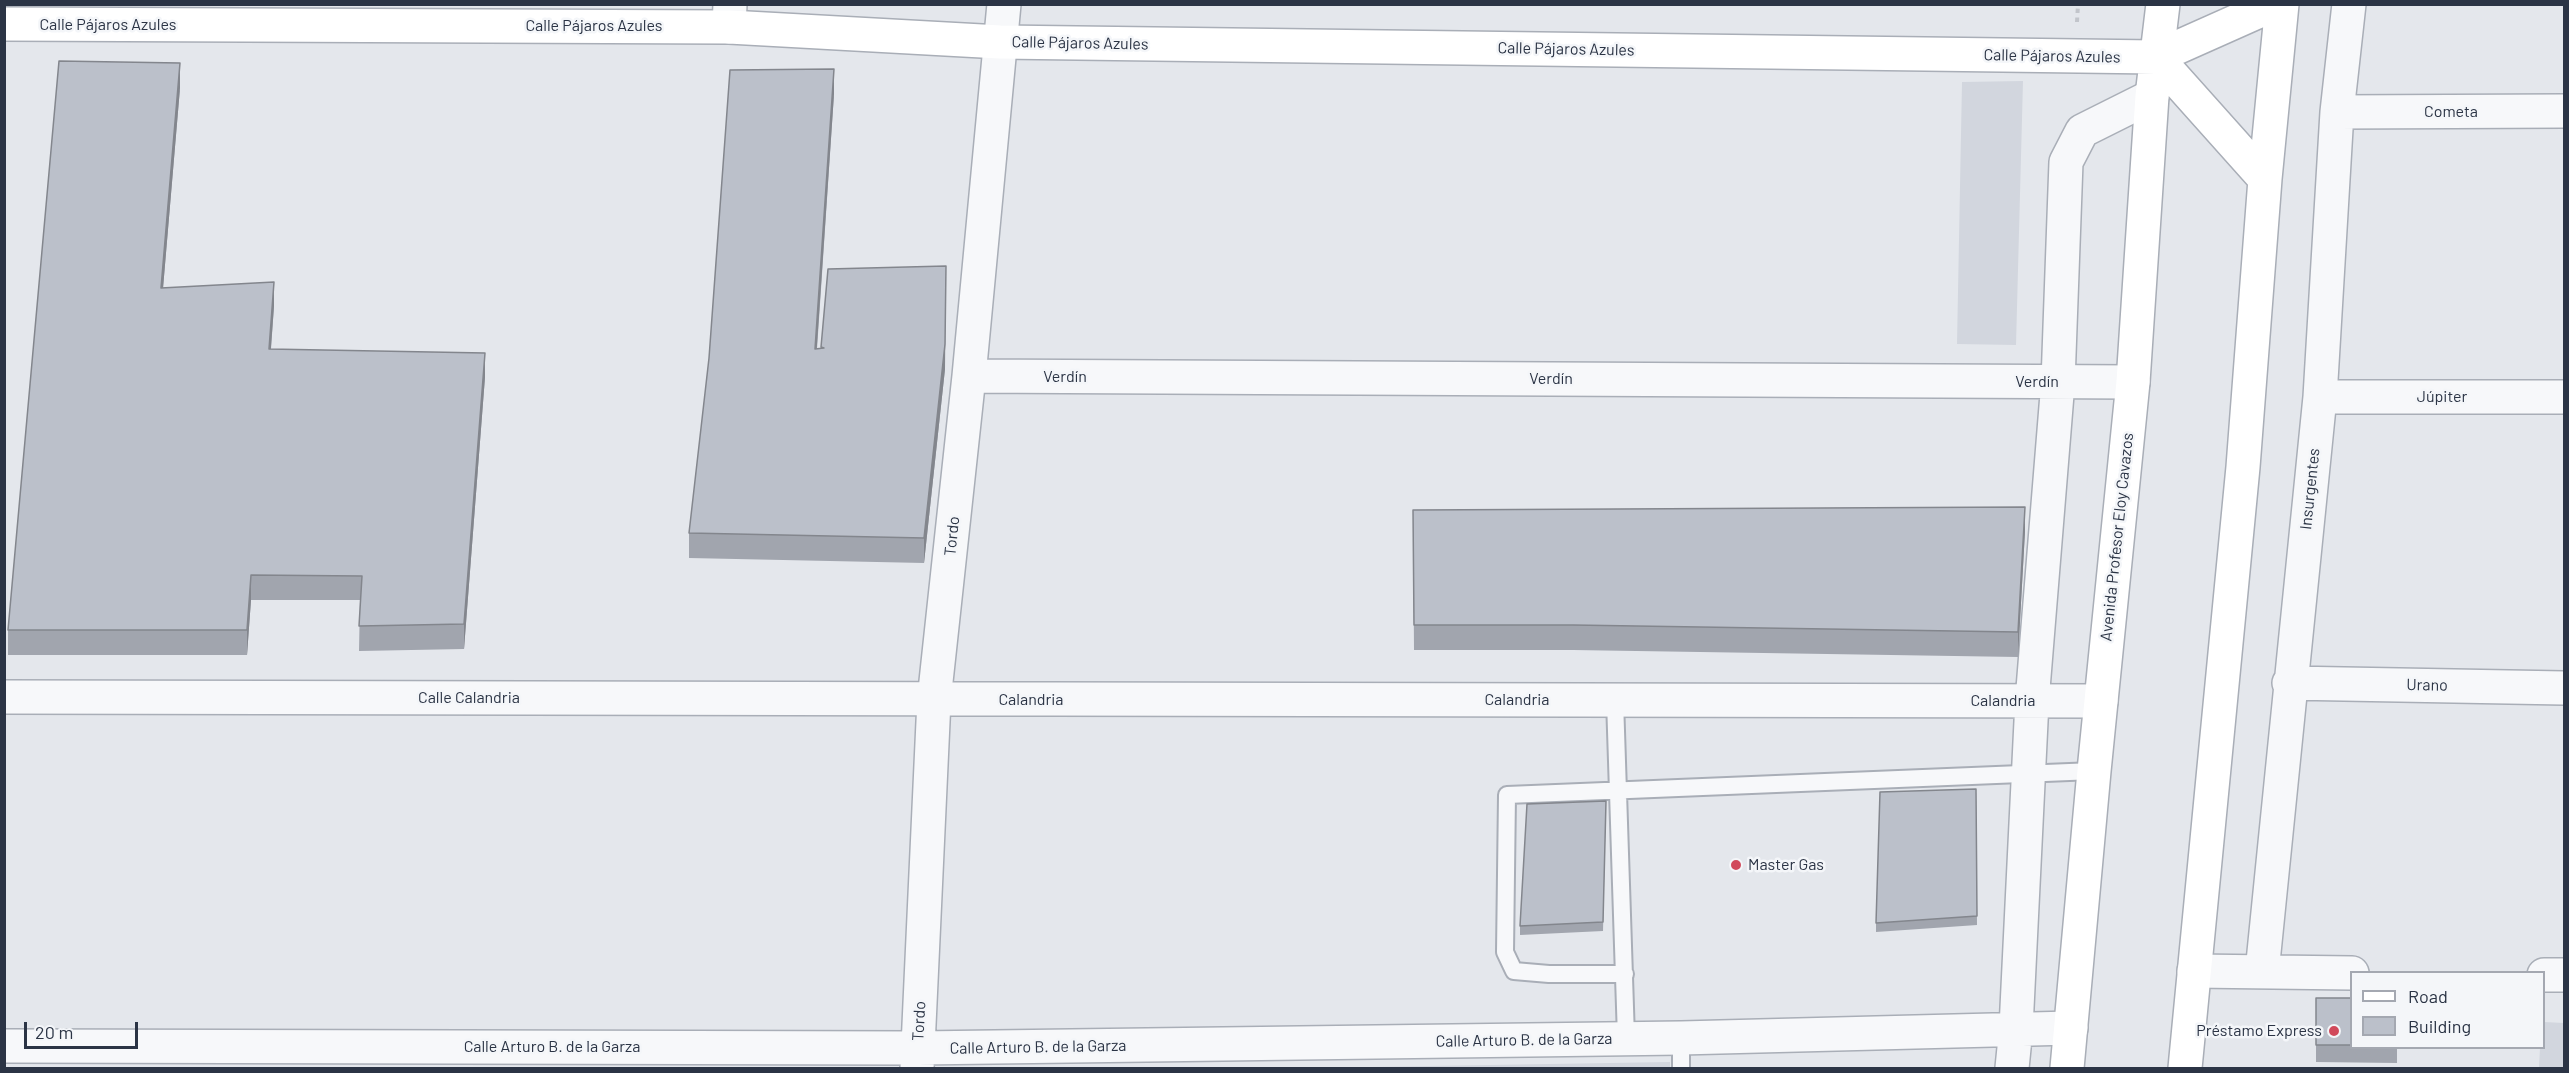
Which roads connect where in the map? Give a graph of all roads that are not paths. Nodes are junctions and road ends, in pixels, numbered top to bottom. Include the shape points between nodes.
1 (1004, 4) edge
2 (2163, 4) edge
3 (2275, 4) edge
4 (2282, 4) edge
5 (2349, 4) edge
6 (730, 16) edge
7 (4, 24) edge
8 (1000, 42) junction
9 (2156, 57) junction
10 (2152, 96) junction
11 (2565, 111) edge
12 (2337, 112) junction
13 (2265, 179) junction
14 (969, 376) junction
15 (2058, 382) junction
16 (2133, 382) junction
17 (2320, 397) junction
18 (2565, 397) edge
19 (2289, 683) junction
20 (2565, 688) edge
21 (4, 697) edge
22 (934, 700) junction
23 (1615, 700) junction
24 (2032, 701) junction
25 (2101, 701) junction
26 (2094, 771) junction
27 (2029, 774) junction
28 (1618, 789) junction
29 (2194, 971) junction
30 (2262, 972) junction
31 (2350, 973) edge
32 (1625, 974) junction
33 (2545, 975) edge
34 (2565, 975) edge
35 (2016, 1028) junction
36 (2071, 1028) junction
37 (1626, 1038) junction
38 (4, 1046) edge
39 (1681, 1053) edge
40 (918, 1058) edge
41 (2012, 1068) edge
42 (2067, 1068) edge
43 (2185, 1068) edge

1 - 8 street, Tordo
2 - 9 main road, Avenida Profesor Eloy Cavazos
3 - 9 main road
4 - 13 main road
5 - 12 street, Insurgentes
6 - 7 main road, Calle Pájaros Azules
6 - 8 main road, Calle Pájaros Azules
8 - 9 main road, Calle Pájaros Azules
8 - 14 street, Tordo
9 - 10 main road, Avenida Profesor Eloy Cavazos
9 - 13 main road
10 - 15 street via 2082,131 2066,162
10 - 16 main road, Avenida Profesor Eloy Cavazos
11 - 12 street, Cometa
12 - 17 street, Insurgentes
13 - 29 main road via 2243,467
14 - 15 street, Verdín
14 - 22 street, Tordo
15 - 16 street, Verdín
15 - 24 street
16 - 25 main road, Avenida Profesor Eloy Cavazos
17 - 18 street, Júpiter
17 - 19 street, Insurgentes
19 - 20 street, Urano
19 - 30 street, Insurgentes
21 - 22 street, Calle Calandria
22 - 23 street, Calandria
22 - 40 street, Tordo
23 - 24 street, Calandria
23 - 28 lane
24 - 25 street, Calandria
24 - 27 street
25 - 26 main road, Avenida Profesor Eloy Cavazos
26 - 27 lane
26 - 36 main road, Avenida Profesor Eloy Cavazos
27 - 28 lane
27 - 35 street
28 - 32 lane
28 - 32 lane via 1507,795 1504,952 1514,971
29 - 30 street
29 - 43 main road
30 - 31 street
32 - 37 lane
33 - 34 street
35 - 36 street, Calle Arturo B. de la Garza
35 - 39 street, Calle Arturo B. de la Garza
35 - 41 street
36 - 42 main road, Avenida Profesor Eloy Cavazos
37 - 39 street, Calle Arturo B. de la Garza
37 - 40 street, Calle Arturo B. de la Garza
38 - 40 street, Calle Arturo B. de la Garza

